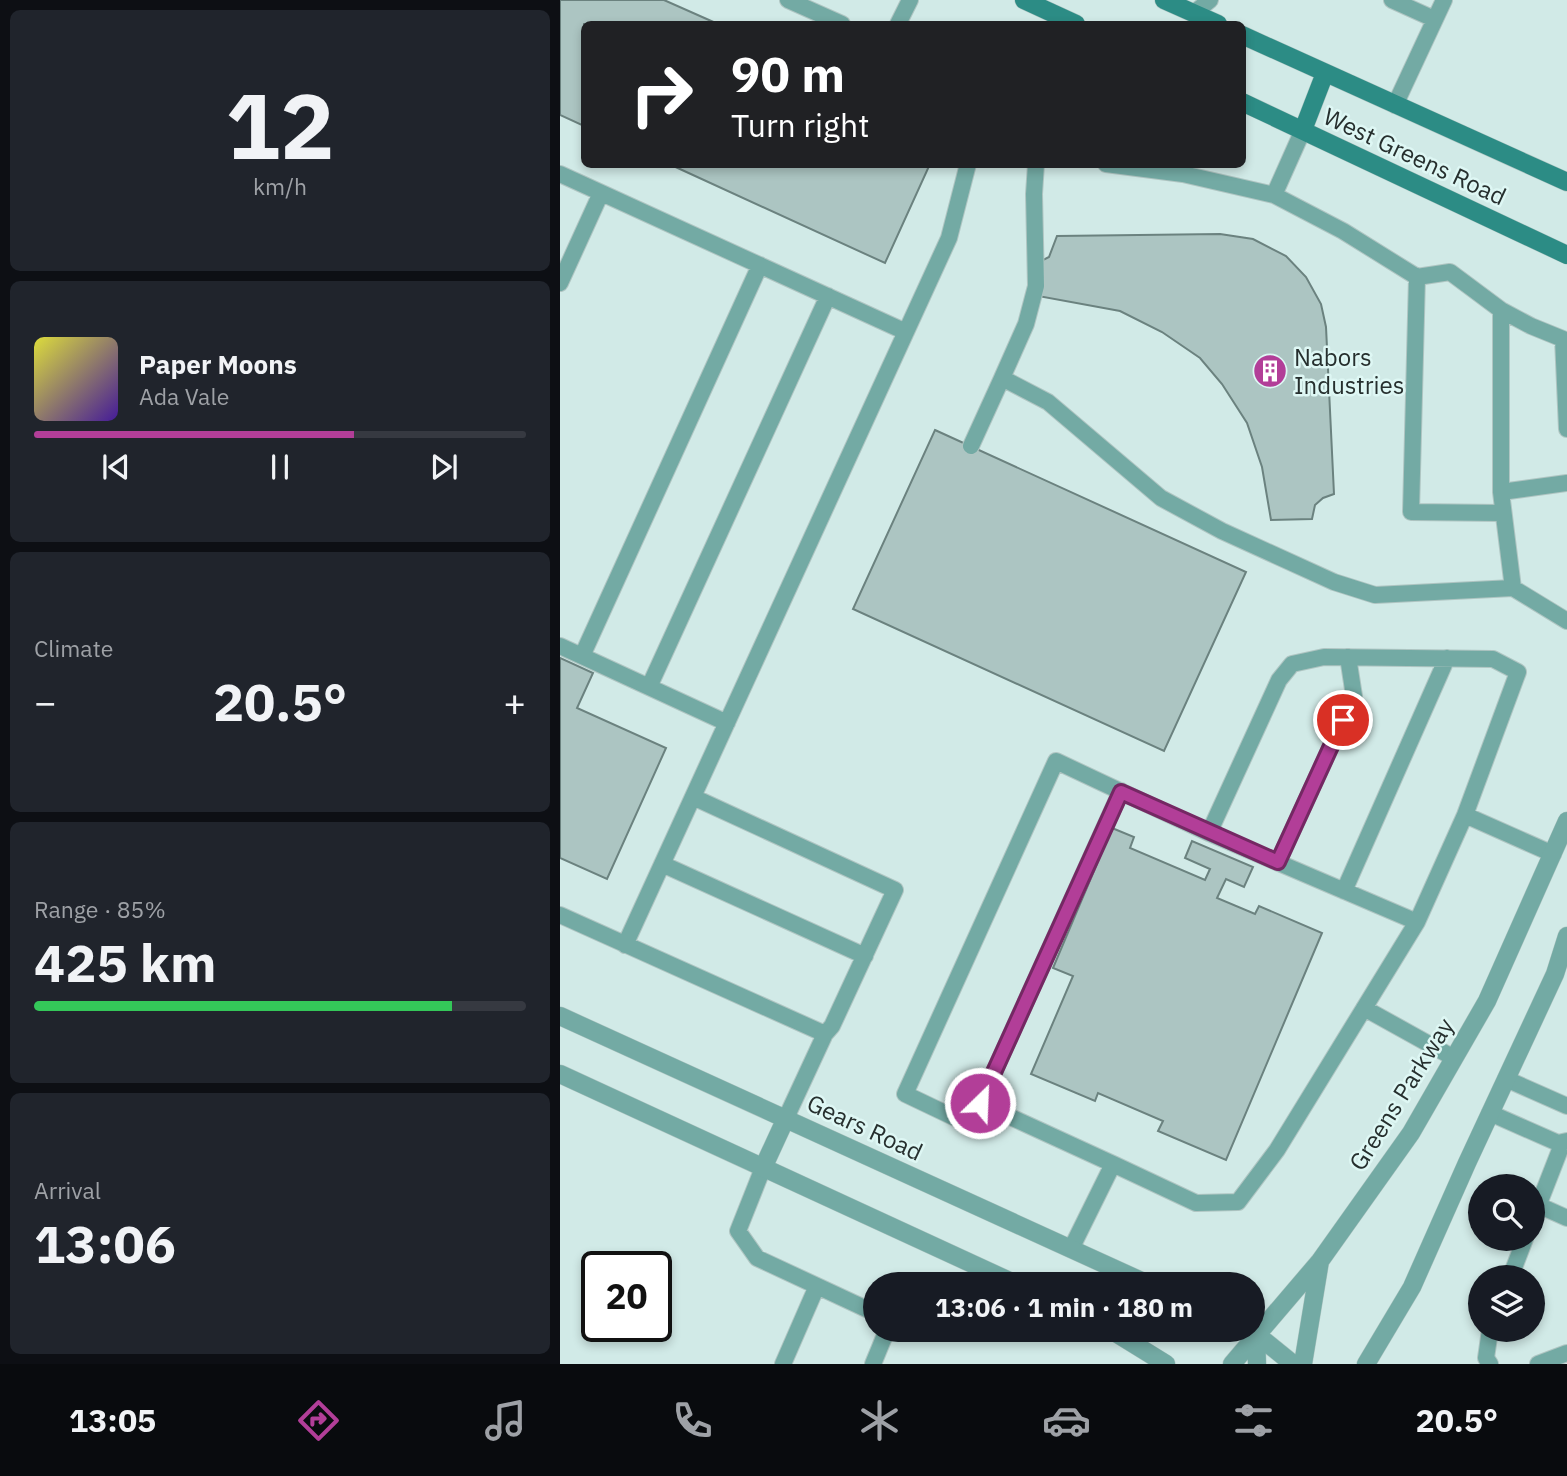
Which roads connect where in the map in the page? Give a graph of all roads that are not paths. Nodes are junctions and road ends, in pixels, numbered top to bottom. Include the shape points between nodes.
1 (788, 0) edge
2 (911, 0) edge
3 (1024, 0) edge
4 (1164, 0) edge
5 (1210, 0) edge
6 (1392, 0) edge
7 (1444, 0) edge
8 (1194, 13) junction
9 (1434, 19) junction
10 (835, 21) edge
11 (900, 21) edge
12 (1070, 21) edge
13 (1211, 21) edge
14 (1246, 38) edge
15 (1325, 73) junction
16 (1246, 104) edge
17 (1395, 104) junction
18 (1303, 130) junction
19 (967, 168) edge
20 (1036, 168) edge
21 (1137, 168) edge
22 (560, 174) edge
23 (1567, 182) edge
24 (601, 193) junction
25 (1274, 195) junction
26 (1567, 255) edge
27 (760, 265) junction
28 (1417, 277) junction
29 (560, 283) edge
30 (828, 296) junction
31 (1502, 310) junction
32 (906, 332) junction
33 (1002, 378) junction
34 (1567, 429) edge
35 (971, 446) dead end
36 (1567, 483) edge
37 (1501, 492) junction
38 (1502, 513) junction
39 (1513, 588) junction
40 (1567, 621) edge
41 (560, 646) edge
42 (582, 656) junction
43 (1348, 657) junction
44 (1447, 658) junction
45 (649, 687) junction
46 (727, 723) junction
47 (1121, 792) junction
48 (693, 797) junction
49 (1465, 815) junction
50 (1567, 821) edge
51 (1209, 833) junction
52 (1560, 858) edge
53 (1278, 862) junction
54 (662, 864) junction
55 (1344, 891) junction
56 (560, 915) edge
57 (1417, 922) junction
58 (1567, 936) edge
59 (625, 945) junction
60 (865, 956) junction
61 (1364, 1008) junction
62 (560, 1016) edge
63 (825, 1034) junction
64 (1454, 1058) junction
65 (560, 1074) edge
66 (1506, 1079) junction
67 (980, 1103) junction
68 (1567, 1106) edge
69 (1490, 1113) junction
70 (786, 1118) junction
71 (1565, 1141) edge
72 (1113, 1164) junction
73 (763, 1168) junction
74 (1545, 1190) edge
75 (1545, 1214) edge
76 (1567, 1218) edge
77 (1071, 1249) junction
78 (1320, 1261) junction
79 (990, 1272) edge
80 (1122, 1272) edge
81 (817, 1286) junction
82 (863, 1307) edge
83 (1265, 1318) edge
84 (882, 1342) edge
85 (1130, 1342) edge
86 (1246, 1342) edge
87 (1253, 1342) edge
88 (1265, 1342) edge
89 (1488, 1342) edge
90 (1567, 1353) edge
91 (783, 1364) edge
92 (873, 1364) edge
93 (1166, 1364) edge
94 (1232, 1364) edge
95 (1256, 1364) edge
96 (1293, 1364) edge
97 (1303, 1364) edge
98 (1366, 1364) edge
99 (1490, 1364) edge
100 (1538, 1364) edge

1 - 10 lane
2 - 11 lane
3 - 12 main road
4 - 8 main road
5 - 8 lane
6 - 9 lane
7 - 9 lane
8 - 13 main road
9 - 17 lane
14 - 15 main road, West Greens Road
15 - 17 main road, West Greens Road
15 - 18 main road
16 - 18 main road, West Greens Road
17 - 23 main road, West Greens Road
18 - 25 lane
18 - 26 main road, West Greens Road
19 - 32 lane via 949,238
20 - 33 lane via 1037,286
21 - 25 lane
22 - 24 lane
24 - 27 lane
24 - 29 lane
25 - 28 lane
27 - 30 lane
27 - 42 lane
28 - 31 lane via 1450,272
28 - 38 lane via 1411,512
30 - 32 lane
30 - 45 lane
31 - 34 lane via 1563,339
31 - 37 lane
32 - 46 lane
33 - 35 lane
33 - 39 lane via 1048,402 1161,498 1334,582 1375,595
36 - 37 lane
37 - 38 lane
38 - 39 lane
39 - 40 lane
41 - 42 lane
42 - 45 lane
43 - 44 lane
43 - 51 lane via 1292,664 1279,680
43 - 53 lane via 1354,696
44 - 49 lane via 1493,659 1518,672
44 - 55 lane
45 - 46 lane
46 - 48 lane
47 - 51 lane
47 - 67 lane
47 - 67 lane via 1056,761 905,1094 970,1125
48 - 54 lane
48 - 60 lane via 895,890
49 - 52 lane
49 - 57 lane
50 - 52 street, Greens Parkway
51 - 53 lane
52 - 64 street, Greens Parkway
53 - 55 lane
54 - 59 lane
54 - 60 lane
55 - 57 lane
56 - 59 lane
57 - 61 lane
58 - 66 street via 1555,974
59 - 63 lane
60 - 63 lane
61 - 64 lane
61 - 72 lane via 1277,1150 1238,1202 1196,1203
62 - 70 street, Gears Road
63 - 70 lane
64 - 78 street, Greens Parkway via 1411,1133
65 - 73 street
66 - 68 lane
66 - 69 street
67 - 72 lane
69 - 71 lane via 1558,1143
69 - 98 street via 1412,1287
70 - 73 street
70 - 77 street, Gears Road
71 - 74 lane
72 - 77 lane
73 - 79 street
73 - 81 lane via 738,1231 757,1258
75 - 76 lane
77 - 80 street, Gears Road
78 - 83 street, Greens Parkway
78 - 97 street
81 - 82 lane
81 - 91 lane
84 - 92 lane
85 - 93 street
86 - 94 street, Greens Parkway
87 - 95 street
88 - 96 street
89 - 99 lane
90 - 100 lane

